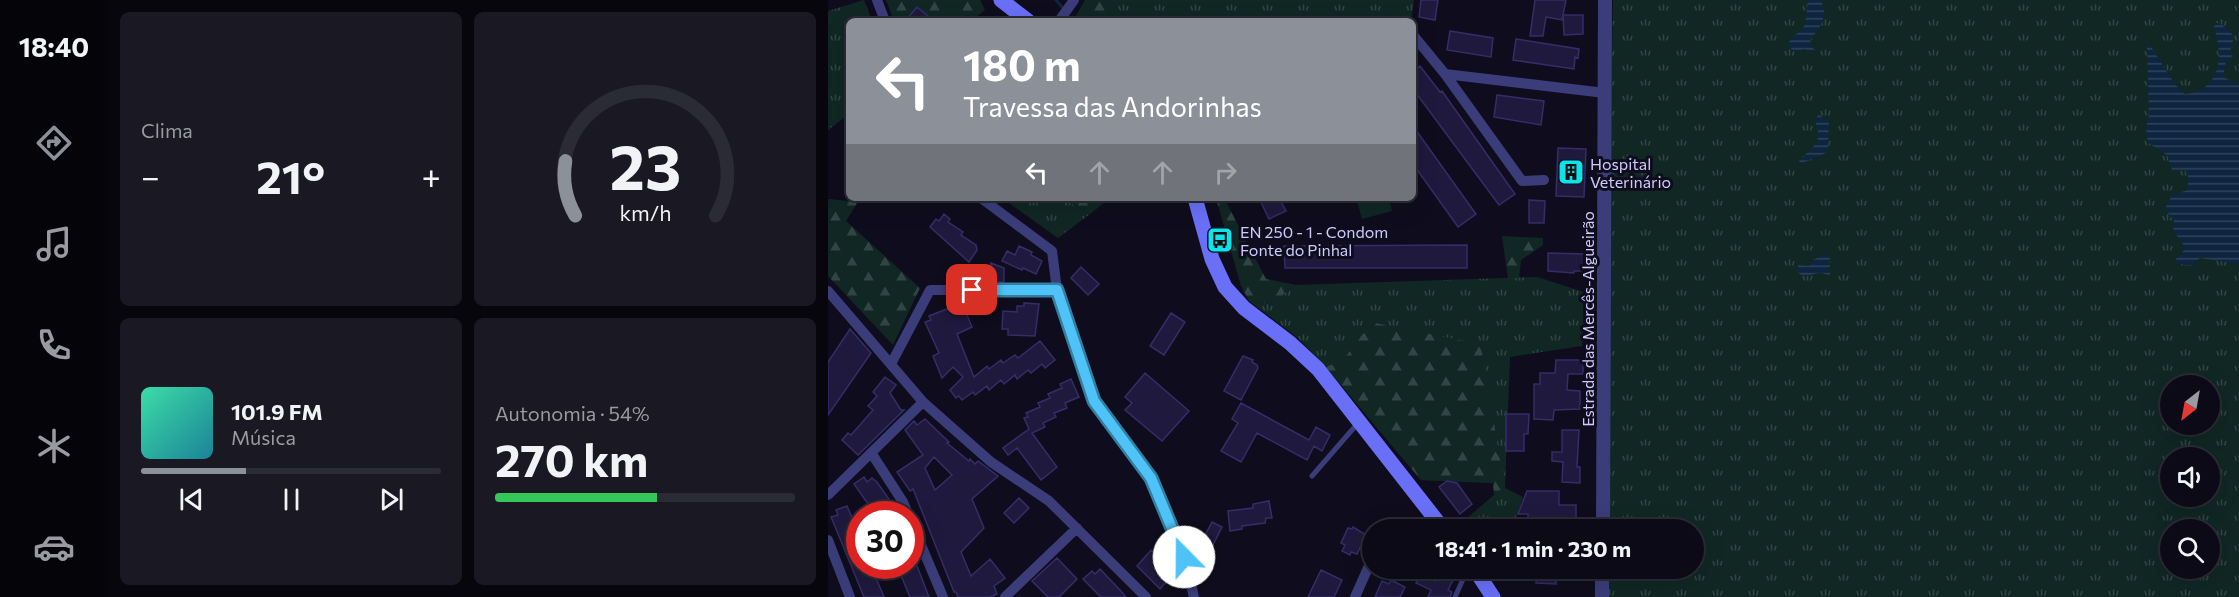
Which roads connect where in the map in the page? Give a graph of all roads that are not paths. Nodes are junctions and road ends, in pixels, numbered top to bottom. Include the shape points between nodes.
1 (877, 0) edge
2 (1000, 0) edge
3 (1074, 0) edge
4 (1605, 0) edge
5 (884, 18) edge
6 (1024, 18) edge
7 (1061, 18) edge
8 (1416, 39) edge
9 (1445, 74) junction
10 (1605, 93) junction
11 (1544, 180) dead end
12 (985, 201) edge
13 (1196, 201) edge
14 (1057, 290) junction
15 (828, 291) edge
16 (891, 364) junction
17 (923, 402) junction
18 (1359, 422) junction
19 (872, 454) junction
20 (1312, 476) dead end
21 (828, 495) edge
22 (902, 501) edge
23 (1435, 519) edge
24 (1603, 519) edge
25 (1077, 528) junction
26 (828, 540) edge
27 (924, 552) edge
28 (1363, 579) edge
29 (1463, 579) edge
30 (1481, 579) edge
31 (1602, 579) edge
32 (850, 597) edge
33 (943, 597) edge
34 (1005, 597) edge
35 (1146, 597) edge
36 (1194, 597) edge
37 (1355, 597) edge
38 (1455, 597) edge
39 (1493, 597) edge
40 (1602, 597) edge

1 - 5 street
2 - 6 main road
3 - 7 street
4 - 10 street, Estrada das Mercês-Algueirão
8 - 9 street
9 - 10 street
9 - 11 street via 1522,180
10 - 24 street, Estrada das Mercês-Algueirão
12 - 14 street via 1052,251
13 - 18 main road via 1212,259 1225,287 1244,308 1318,369
14 - 16 street via 930,290
14 - 36 street via 1094,401 1151,478 1184,557
15 - 16 street
16 - 17 street
17 - 19 street
17 - 25 street via 966,442 1049,501
18 - 20 lane
18 - 23 main road
19 - 21 street
19 - 22 street
25 - 34 street
25 - 35 street
26 - 32 street
27 - 33 street
28 - 37 street
29 - 38 lane
30 - 39 main road
31 - 40 street

